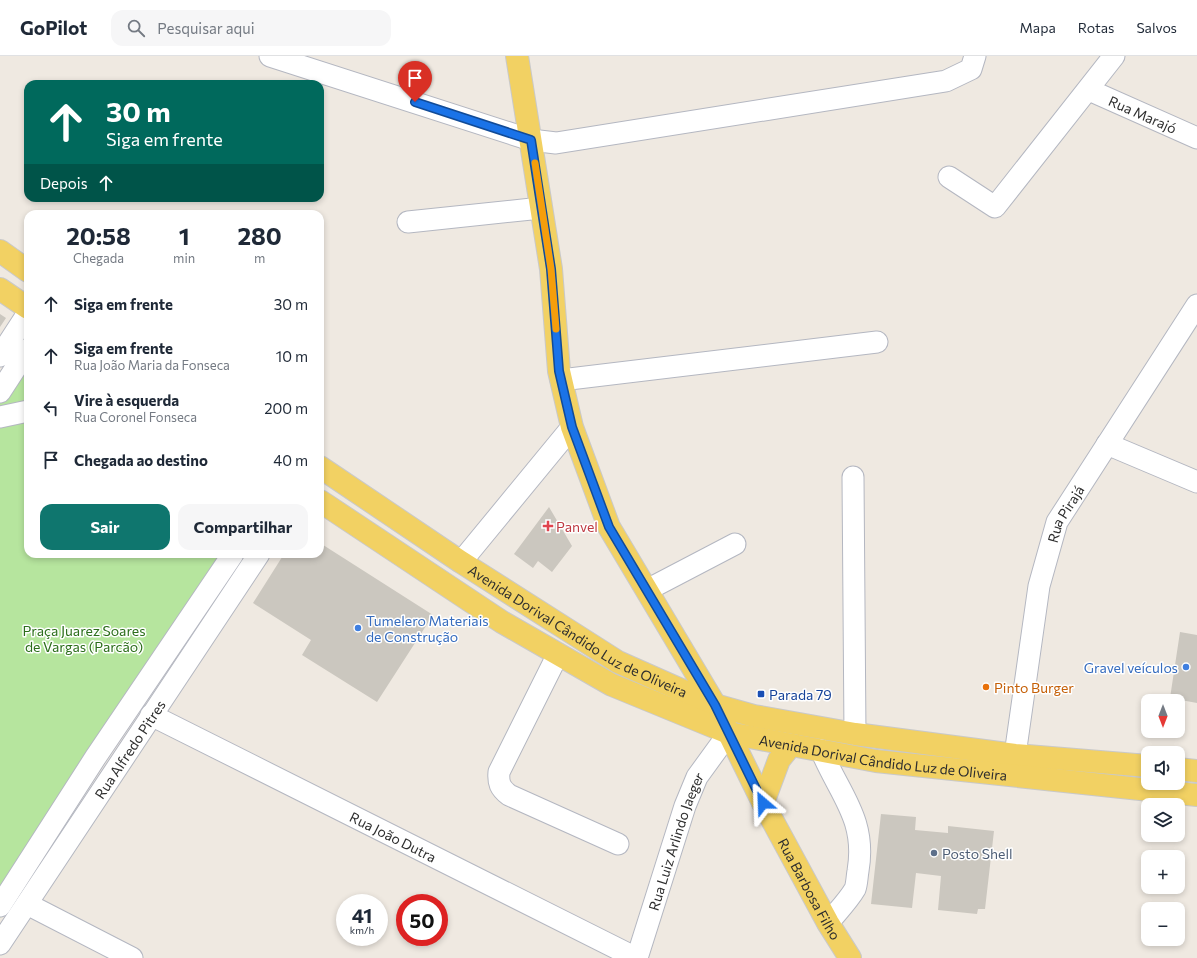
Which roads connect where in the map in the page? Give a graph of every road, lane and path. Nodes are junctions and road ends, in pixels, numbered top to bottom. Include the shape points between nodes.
1 (270, 56) edge
2 (517, 56) edge
3 (975, 56) edge
4 (1114, 56) edge
5 (1089, 90) junction
6 (1197, 138) edge
7 (531, 140) junction
8 (949, 177) dead end
9 (541, 208) junction
10 (408, 222) dead end
11 (0, 252) edge
12 (24, 268) edge
13 (0, 289) edge
14 (24, 305) edge
15 (1197, 305) edge
16 (24, 339) edge
17 (24, 342) edge
18 (878, 342) dead end
19 (0, 356) edge
20 (561, 380) junction
21 (0, 392) edge
22 (24, 412) edge
23 (0, 417) edge
24 (572, 427) junction
25 (1107, 444) junction
26 (324, 470) edge
27 (853, 477) dead end
28 (1197, 482) edge
29 (324, 504) edge
30 (735, 544) dead end
31 (230, 558) edge
32 (256, 558) edge
33 (461, 562) junction
34 (646, 590) junction
35 (558, 654) junction
36 (715, 705) junction
37 (151, 715) junction
38 (729, 733) junction
39 (855, 734) junction
40 (791, 745) junction
41 (821, 750) junction
42 (1015, 755) junction
43 (1141, 765) edge
44 (1185, 769) edge
45 (1197, 770) edge
46 (1197, 795) edge
47 (763, 803) junction
48 (618, 844) dead end
49 (27, 904) junction
50 (0, 906) edge
51 (828, 923) junction
52 (0, 944) edge
53 (132, 958) edge
54 (636, 958) edge
55 (850, 958) edge

1 - 7 street
2 - 7 main road, Rua Barbosa Filho
3 - 7 street via 971,70 946,81 556,143
4 - 5 street
5 - 6 street, Rua Marajó
5 - 8 street via 995,207
7 - 9 main road, Rua Barbosa Filho
9 - 10 street
9 - 20 main road, Rua Barbosa Filho via 551,269
11 - 12 main road
13 - 14 main road
15 - 25 street, Rua Pirajá
16 - 19 street
17 - 21 street
18 - 20 street
20 - 24 main road, Rua Barbosa Filho
22 - 23 street
24 - 33 street
24 - 34 main road, Rua Barbosa Filho via 609,527
25 - 28 street
25 - 42 street, Rua Pirajá via 1057,522 1039,586
26 - 33 main road, Avenida Dorival Cândido Luz de Oliveira
27 - 39 street
29 - 35 main road, Avenida Dorival Cândido Luz de Oliveira via 502,622
30 - 34 street
31 - 50 street via 95,758
32 - 37 street, Rua Alfredo Pitres
33 - 36 main road, Avenida Dorival Cândido Luz de Oliveira via 618,662
34 - 36 main road, Rua Barbosa Filho
35 - 38 main road, Avenida Dorival Cândido Luz de Oliveira via 612,685
35 - 48 street via 499,772 498,780 501,789 509,795
36 - 38 main road, Rua Barbosa Filho
36 - 39 main road, Avenida Dorival Cândido Luz de Oliveira via 754,716
37 - 49 street, Rua Alfredo Pitres
37 - 54 street, Rua João Dutra
38 - 40 main road, Avenida Dorival Cândido Luz de Oliveira
38 - 47 main road, Rua Barbosa Filho
38 - 54 street, Rua Luiz Arlindo Jaeger via 697,777 685,806
39 - 42 main road, Avenida Dorival Cândido Luz de Oliveira
40 - 41 main road, Avenida Dorival Cândido Luz de Oliveira
40 - 47 main road via 779,760
41 - 46 main road, Avenida Dorival Cândido Luz de Oliveira via 876,761
41 - 51 street via 831,775 849,803 856,823 861,853 855,888
42 - 43 main road, Avenida Dorival Cândido Luz de Oliveira
44 - 45 main road
47 - 51 main road, Rua Barbosa Filho
49 - 52 street, Rua Alfredo Pitres
49 - 53 street
51 - 55 main road, Rua Barbosa Filho

